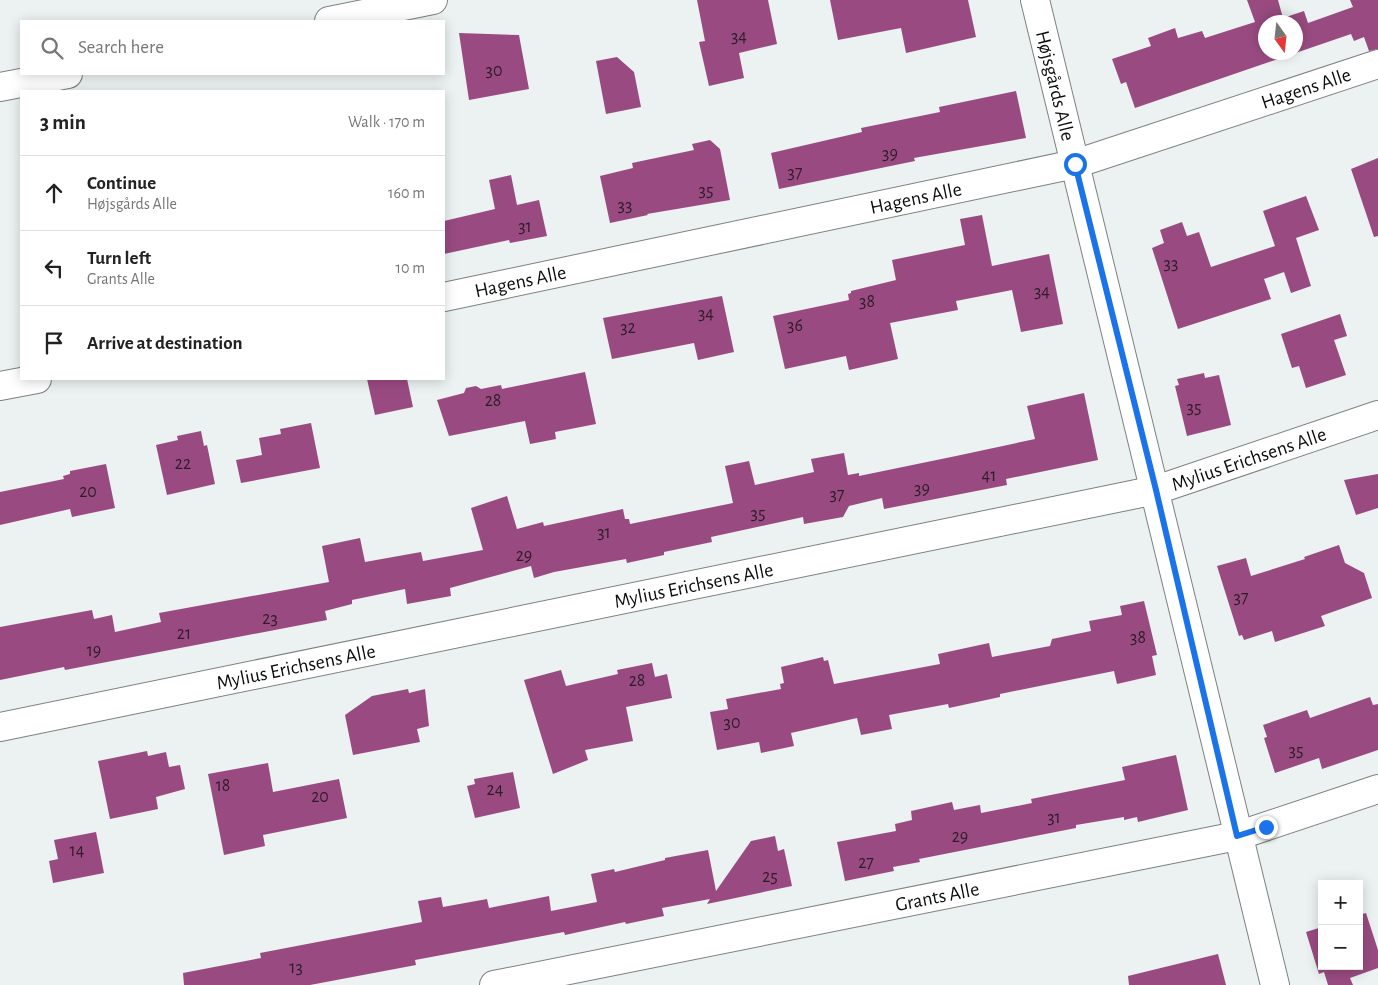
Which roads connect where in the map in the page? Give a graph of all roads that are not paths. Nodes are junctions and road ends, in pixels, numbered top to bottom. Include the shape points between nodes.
1 (433, 0) edge
2 (1035, 0) edge
3 (335, 20) edge
4 (1378, 64) edge
5 (63, 75) edge
6 (0, 88) edge
7 (1075, 164) junction
8 (445, 297) edge
9 (32, 380) edge
10 (0, 386) edge
11 (1378, 415) edge
12 (1156, 490) junction
13 (0, 727) edge
14 (1378, 789) edge
15 (1237, 836) junction
16 (494, 985) edge
17 (1275, 985) edge

1 - 3 street
2 - 7 street, Højsgårds Alle
4 - 7 street, Hagens Alle
5 - 6 street
7 - 8 street, Hagens Alle
7 - 12 street, Højsgårds Alle
9 - 10 street
11 - 12 street, Mylius Erichsens Alle
12 - 13 street, Mylius Erichsens Alle
12 - 15 street, Højsgårds Alle
14 - 15 street, Grants Alle
15 - 16 street, Grants Alle
15 - 17 street, Højsgårds Alle

